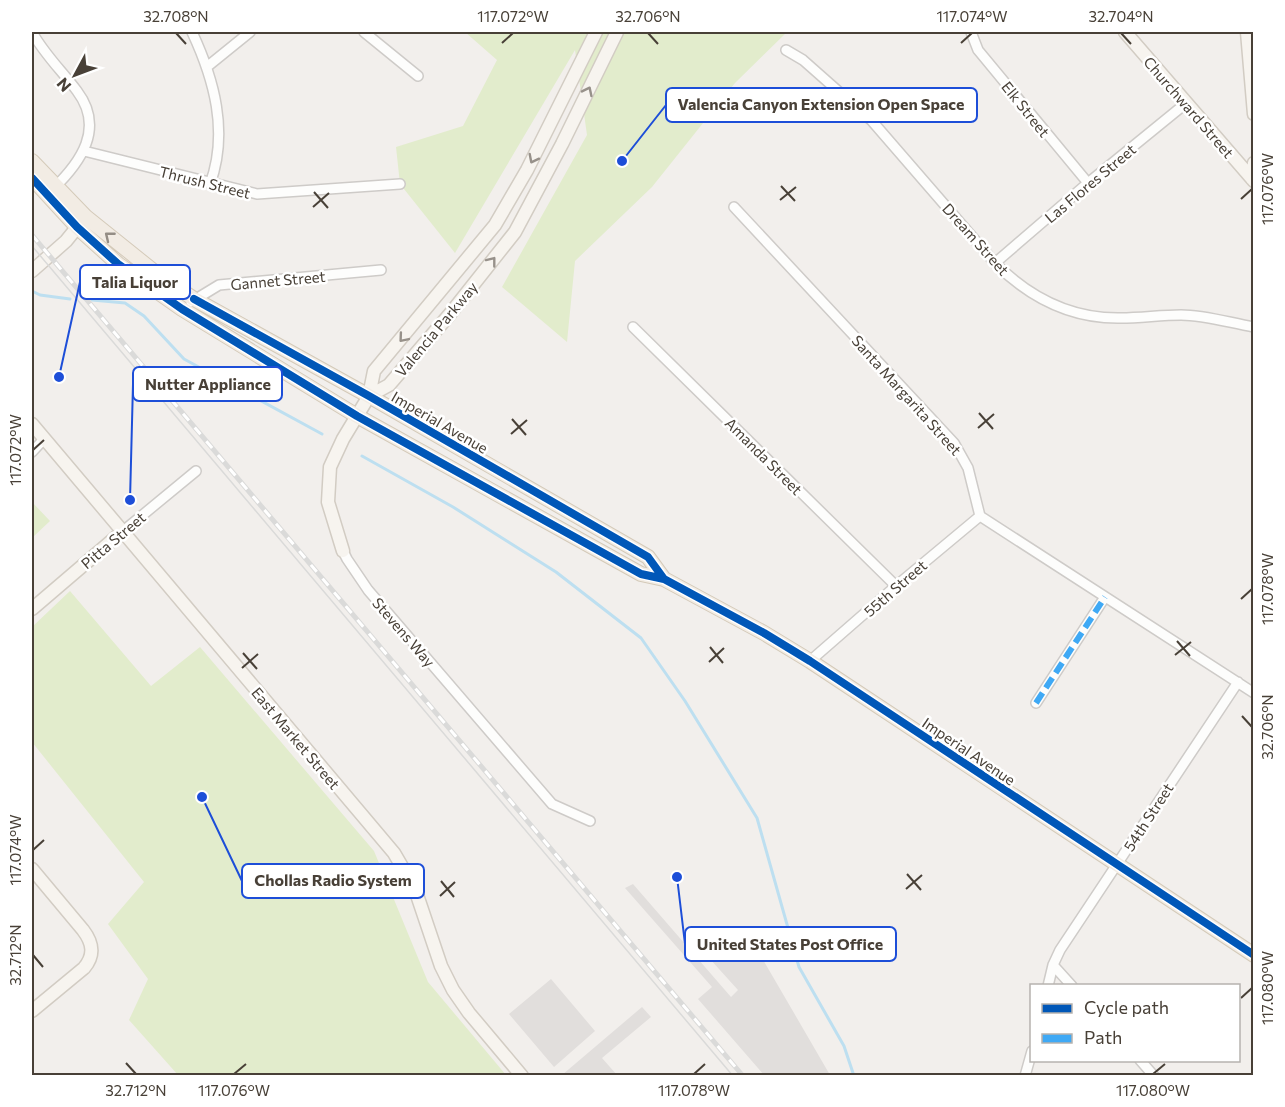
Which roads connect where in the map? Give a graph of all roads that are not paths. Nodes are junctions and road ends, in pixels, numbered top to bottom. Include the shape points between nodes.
1 (32, 32) edge
2 (192, 32) edge
3 (250, 32) edge
4 (364, 32) edge
5 (596, 32) edge
6 (617, 32) edge
7 (971, 32) edge
8 (1125, 32) edge
9 (1248, 32) edge
10 (786, 50) dead end
11 (208, 66) junction
12 (418, 76) dead end
13 (1185, 104) junction
14 (1254, 114) edge
15 (84, 151) junction
16 (32, 161) edge
17 (1254, 163) edge
18 (32, 178) edge
19 (1253, 180) edge
20 (1088, 183) junction
21 (210, 184) junction
22 (400, 184) dead end
23 (51, 190) junction
24 (734, 207) dead end
25 (82, 222) junction
26 (995, 263) junction
27 (381, 270) dead end
28 (32, 271) edge
29 (194, 298) junction
30 (182, 309) junction
31 (633, 327) dead end
32 (1254, 327) edge
33 (369, 396) junction
34 (357, 416) junction
35 (32, 424) edge
36 (44, 439) junction
37 (32, 452) edge
38 (196, 471) dead end
39 (980, 516) junction
40 (122, 532) junction
41 (344, 551) joint
42 (664, 579) junction
43 (896, 586) junction
44 (1105, 597) junction
45 (32, 609) edge
46 (810, 661) junction
47 (1238, 682) junction
48 (1254, 693) edge
49 (1036, 703) dead end
50 (590, 821) dead end
51 (1117, 865) junction
52 (32, 869) edge
53 (1254, 955) edge
54 (1053, 965) junction
55 (1048, 984) edge
56 (1070, 984) edge
57 (32, 1011) edge
58 (1030, 1059) edge
59 (1142, 1062) edge
60 (522, 1076) edge
61 (1025, 1076) edge
62 (1154, 1076) edge

1 - 15 street via 85,106 89,133
2 - 11 street
3 - 11 street
4 - 12 street
5 -> 33 main road, Valencia Parkway via 495,225 374,371
33 -> 6 main road, Valencia Parkway via 389,385 515,232
7 - 20 street, Elk Street via 978,50
8 - 13 main road, Churchward Street
9 - 14 main road
10 - 26 street, Dream Street via 803,60 872,121
11 - 21 street via 218,133
13 - 19 main road, Churchward Street
13 - 20 street, Las Flores Street
15 - 21 street, Thrush Street
15 - 23 street
16 - 23 main road, Imperial Avenue
17 - 19 main road
18 - 23 main road, Imperial Avenue
20 - 26 street, Las Flores Street
21 - 22 street, Thrush Street via 257,194
23 - 25 main road, Imperial Avenue
24 - 39 street, Santa Margarita Street via 954,443 968,468
25 - 28 main road
29 -> 25 main road, Imperial Avenue
25 - 30 main road, Imperial Avenue via 118,264
26 - 32 street, Dream Street via 1039,298 1094,316 1120,319 1183,315
27 - 29 street, Gannet Street via 219,285
29 - 30 street, Gannet Street
29 - 33 main road, Imperial Avenue
30 - 34 main road, Imperial Avenue
31 - 43 street, Amanda Street
33 - 34 main road, Stevens Way
33 - 42 main road, Imperial Avenue via 648,557
34 - 41 main road, Stevens Way via 330,467 328,502
34 - 42 main road, Imperial Avenue via 641,574
35 - 36 main road, East Market Street
36 - 37 street
36 - 40 main road, East Market Street
38 - 40 street, Pitta Street
39 - 43 street, 55th Street
39 - 44 street
40 - 45 main road, Pitta Street
40 - 60 main road, East Market Street via 394,853 415,890 453,990
41 - 50 street, Stevens Way via 368,590 552,804
42 - 46 main road, Imperial Avenue
43 - 46 street, 55th Street
44 - 47 street
44 - 49 street
46 - 51 main road, Imperial Avenue
47 - 48 street
47 - 51 street, 54th Street
51 - 53 main road, Imperial Avenue
51 - 54 street, 54th Street
52 - 57 main road via 92,944 87,964
54 - 55 street, 54th Street
54 - 56 street
58 - 61 street
59 - 62 street

